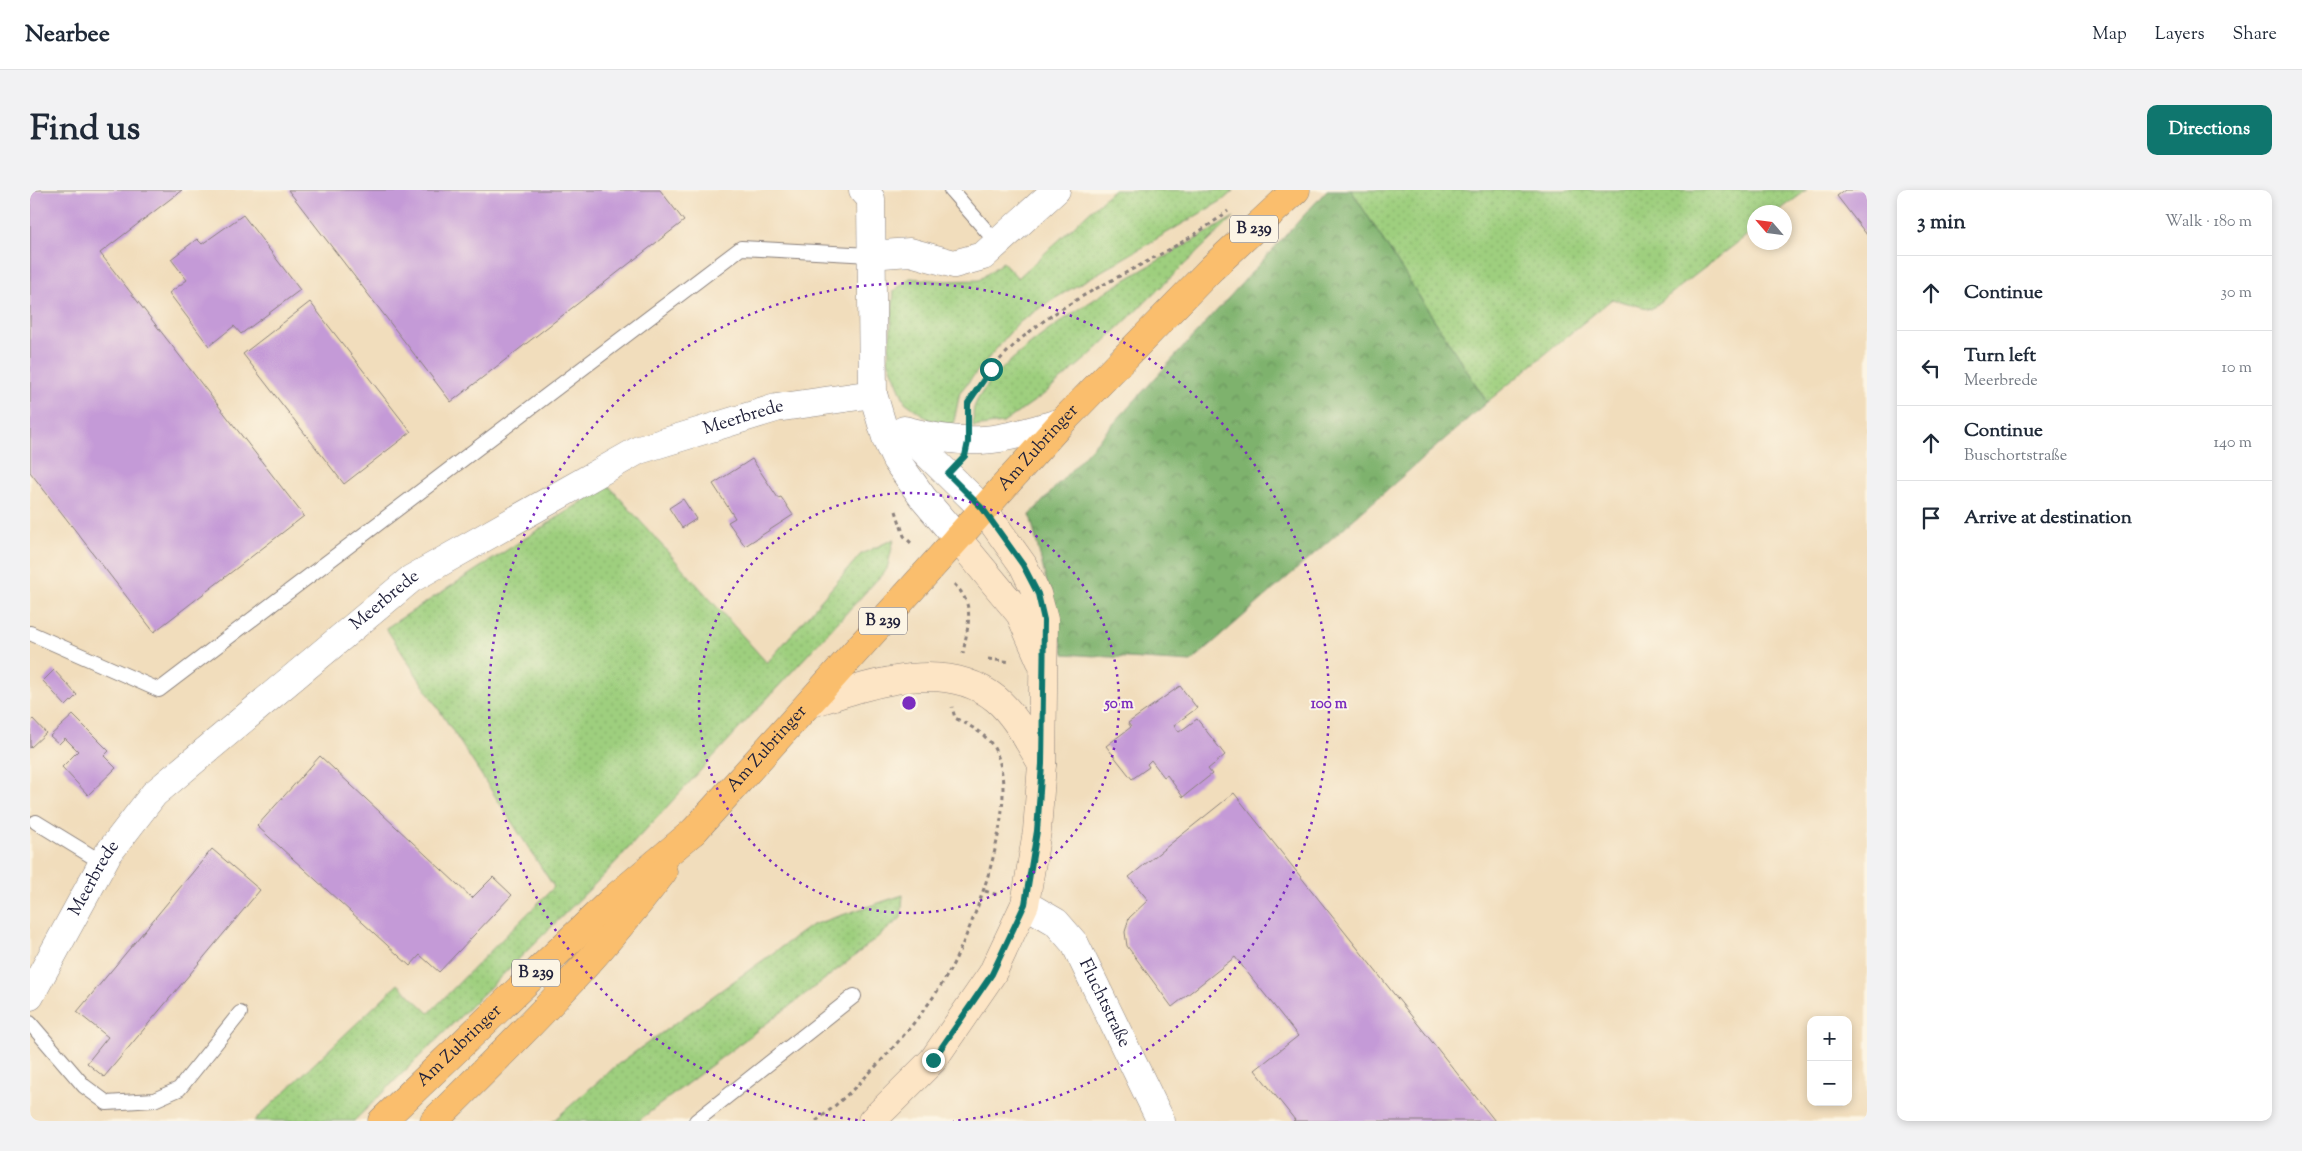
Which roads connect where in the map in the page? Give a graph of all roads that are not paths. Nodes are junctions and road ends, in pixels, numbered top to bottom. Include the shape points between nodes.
1 (951, 190) edge
2 (1056, 190) edge
3 (1296, 190) edge
4 (872, 193) edge
5 (997, 243) junction
6 (870, 255) junction
7 (877, 405) junction
8 (1062, 422) junction
9 (904, 430) junction
10 (983, 509) junction
11 (957, 538) junction
12 (30, 633) edge
13 (1043, 666) junction
14 (809, 704) junction
15 (1042, 764) junction
16 (32, 822) edge
17 (694, 831) junction
18 (103, 863) junction
19 (1025, 904) junction
20 (30, 996) edge
21 (854, 996) dead end
22 (240, 1013) dead end
23 (30, 1023) edge
24 (382, 1121) edge
25 (434, 1121) edge
26 (696, 1121) edge
27 (872, 1121) edge
28 (1161, 1121) edge

1 - 5 lane
2 - 5 street
3 - 8 main road, Am Zubringer / B 239 via 1212,268
4 - 6 street
5 - 6 street via 983,256 954,264 910,252
6 - 7 street
6 - 12 lane via 741,248 159,690
7 - 9 street
7 - 11 street via 896,460
7 - 18 street, Meerbrede via 776,408 639,450 411,579 154,794
8 - 9 street via 1018,435 968,442
8 - 10 main road, Am Zubringer / B 239
9 - 10 street
10 - 11 main road, Am Zubringer / B 239
10 - 13 main road via 1023,565 1038,594 1044,620
11 - 13 main road via 1020,614
11 - 14 main road, Am Zubringer / B 239
13 - 15 main road
14 - 15 main road via 859,687 903,678 934,676 957,681 975,686 995,698 1017,722
14 - 17 main road, Am Zubringer / B 239
15 - 19 main road via 1037,831
16 - 18 lane
17 - 24 main road, Am Zubringer / B 239 via 612,900
17 - 25 main road, Am Zubringer / B 239 via 606,944
18 - 20 street, Meerbrede
19 - 27 main road via 992,974 933,1060
19 - 28 street, Fluchtstraße via 1056,922 1075,944
21 - 26 lane
22 - 23 lane via 178,1089 154,1100 107,1103 84,1086

